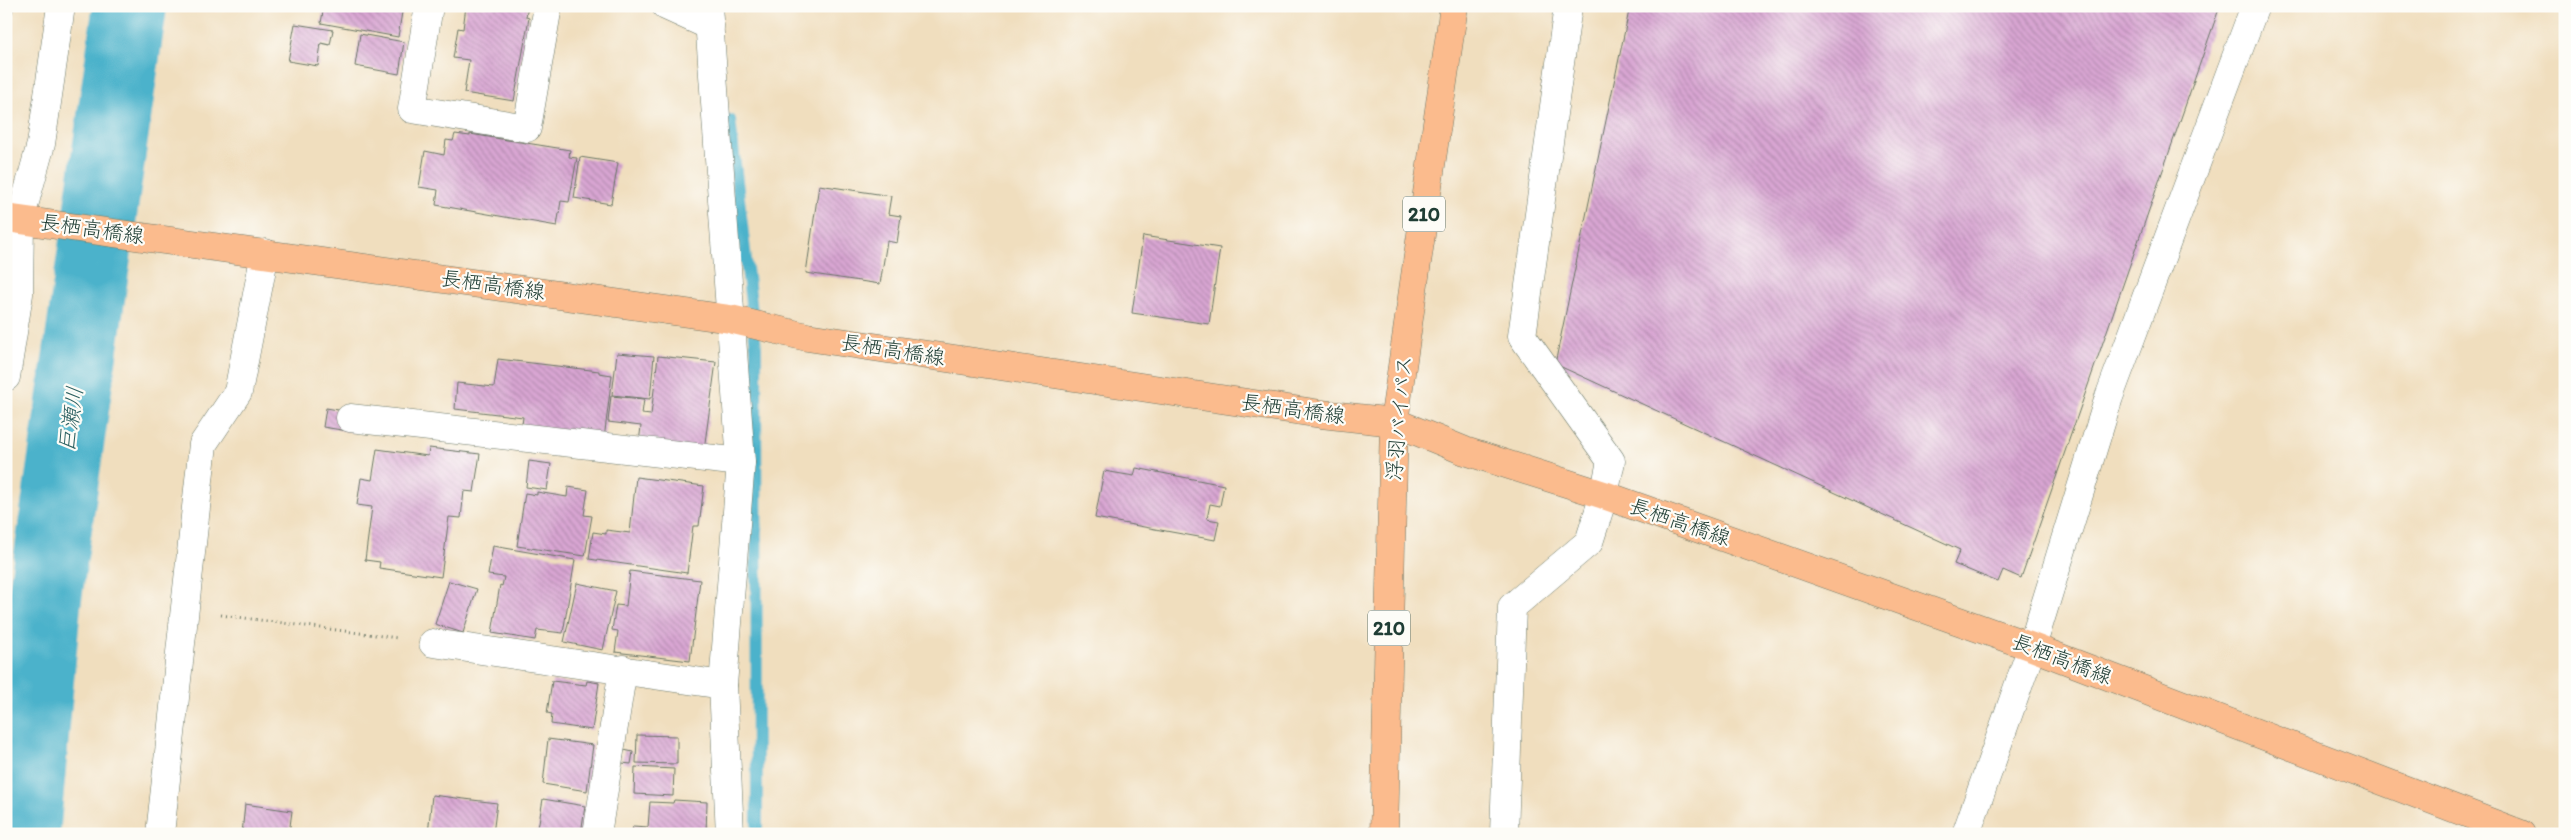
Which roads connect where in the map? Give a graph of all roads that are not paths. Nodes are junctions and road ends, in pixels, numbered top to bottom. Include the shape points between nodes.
1 (61, 6) edge
2 (429, 6) edge
3 (548, 6) edge
4 (666, 6) edge
5 (1454, 6) edge
6 (1568, 6) edge
7 (2255, 6) edge
8 (709, 16) edge
9 (21, 220) edge
10 (265, 253) junction
11 (730, 319) junction
12 (6, 377) edge
13 (350, 418) dead end
14 (1394, 422) junction
15 (740, 462) junction
16 (1604, 496) junction
17 (433, 643) road end
18 (2032, 647) junction
19 (623, 669) junction
20 (723, 685) junction
21 (160, 834) edge
22 (597, 834) edge
23 (730, 834) edge
24 (1384, 834) edge
25 (1504, 834) edge
26 (1966, 834) edge
27 (2521, 834) edge

1 - 9 street via 41,144
2 - 3 street via 412,109 527,128
4 - 8 street
5 - 14 main road, 浮羽バイパス / 210
6 - 16 street via 1522,336 1611,461
7 - 18 street via 2109,397
8 - 11 street
9 - 10 main road, 長栖高橋線
9 - 12 street via 19,294
10 - 11 main road, 長栖高橋線
10 - 21 street via 238,392 203,444
11 - 14 main road, 長栖高橋線 via 807,337 1321,414
11 - 15 street
13 - 15 street
14 - 16 main road, 長栖高橋線 via 1465,451
14 - 24 main road, 浮羽バイパス / 210
15 - 20 street
16 - 18 main road, 長栖高橋線
16 - 25 street via 1589,542 1512,607
17 - 19 street
18 - 26 street
18 - 27 main road, 長栖高橋線
19 - 20 street
19 - 22 street
20 - 23 street

